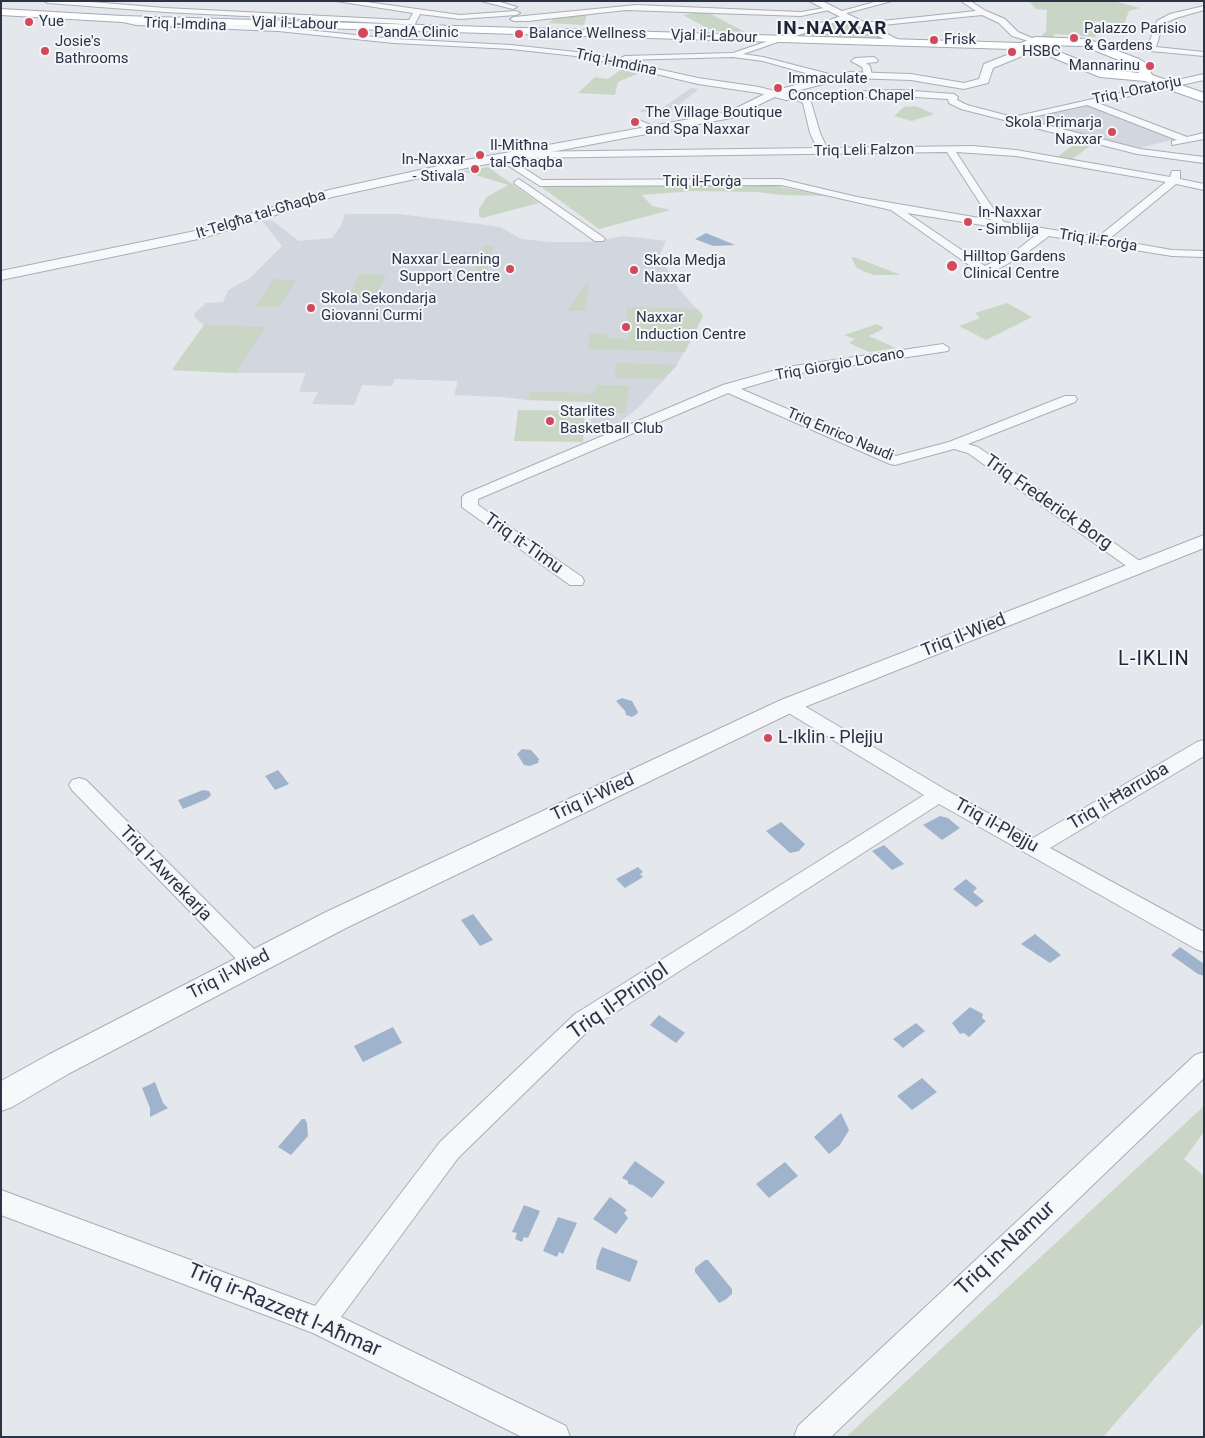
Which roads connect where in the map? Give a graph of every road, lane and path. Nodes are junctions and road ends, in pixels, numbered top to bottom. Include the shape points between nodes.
1 (50, 1) edge
2 (169, 1) edge
3 (204, 1) edge
4 (340, 1) edge
5 (485, 1) edge
6 (600, 1) edge
7 (690, 1) edge
8 (814, 1) edge
9 (888, 1) edge
10 (965, 1) edge
11 (109, 3) edge
12 (1180, 4) dead end
13 (315, 8) dead end
14 (624, 8) junction
15 (1201, 9) edge
16 (165, 10) junction
17 (516, 10) edge
18 (607, 11) junction
19 (1, 12) edge
20 (200, 12) junction
21 (418, 12) junction
22 (838, 13) junction
23 (984, 13) junction
24 (295, 15) junction
25 (122, 19) junction
26 (863, 25) junction
27 (281, 26) junction
28 (523, 31) junction
29 (547, 38) dead end
30 (781, 39) junction
31 (556, 41) dead end
32 (898, 42) junction
33 (565, 43) dead end
34 (1086, 43) junction
35 (1027, 45) junction
36 (1152, 48) junction
37 (582, 54) junction
38 (1204, 54) edge
39 (733, 55) junction
40 (601, 60) junction
41 (874, 60) dead end
42 (1146, 74) junction
43 (868, 75) junction
44 (1204, 77) edge
45 (834, 78) junction
46 (1169, 85) junction
47 (964, 86) junction
48 (773, 94) junction
49 (954, 97) junction
50 (798, 98) junction
51 (1204, 98) edge
52 (1087, 102) junction
53 (1012, 119) junction
54 (636, 122) dead end
55 (654, 130) junction
56 (1204, 136) edge
57 (1186, 140) junction
58 (1071, 142) junction
59 (1102, 142) junction
60 (950, 150) junction
61 (823, 151) junction
62 (1140, 152) junction
63 (520, 155) junction
64 (1046, 159) junction
65 (1181, 159) junction
66 (498, 160) junction
67 (1204, 160) edge
68 (1071, 163) junction
69 (1174, 180) junction
70 (526, 187) joint
71 (1204, 187) edge
72 (891, 206) junction
73 (959, 207) dead end
74 (904, 209) junction
75 (1001, 225) junction
76 (1046, 232) junction
77 (599, 240) dead end
78 (1100, 241) junction
79 (1204, 254) edge
80 (983, 270) joint
81 (1, 276) edge
82 (943, 348) dead end
83 (728, 388) junction
84 (1070, 399) dead end
85 (954, 446) junction
86 (470, 508) joint
87 (1204, 540) edge
88 (1138, 567) junction
89 (576, 581) dead end
90 (789, 705) junction
91 (1204, 746) edge
92 (79, 785) dead end
93 (939, 795) junction
94 (1035, 847) junction
95 (1204, 943) edge
96 (253, 962) junction
97 (1204, 1062) edge
98 (1, 1097) edge
99 (3, 1201) edge
100 (320, 1322) junction
101 (556, 1437) edge
102 (809, 1437) edge

1 - 11 street
2 - 16 street
3 - 20 street
4 - 21 street
5 - 17 street
6 - 18 street
7 - 14 street
8 - 22 street
9 - 22 street
10 - 23 street
11 - 16 street
12 - 15 street
13 - 24 street
14 - 18 street
14 - 22 street
15 - 36 street via 1169,16 1160,23
16 - 20 street
17 - 18 street
17 - 21 street via 460,17
17 - 28 street via 512,22
19 - 25 main road, Vjal il-Labour
20 - 24 street
21 - 24 street via 412,22
22 - 26 street
22 - 30 street
23 - 26 street
23 - 35 street via 1002,21
25 - 27 main road, Vjal il-Labour
25 - 27 street, Triq l-Imdina via 136,23
26 - 32 street
27 - 28 main road, Vjal il-Labour
27 - 37 street, Triq l-Imdina via 384,40
28 - 30 main road, Vjal il-Labour
29 - 31 street
30 - 32 main road, Vjal il-Labour
30 - 39 street
32 - 35 main road, Vjal il-Labour
33 - 37 street via 575,45
34 - 35 main road, Vjal il-Labour
34 - 36 street
34 - 42 main road, Vjal il-Labour via 1135,62 1143,67
35 - 42 main road via 1100,73
35 - 47 street via 1016,55 988,66 984,81
36 - 38 street
37 - 40 street, Triq l-Imdina
39 - 40 street
39 - 45 street via 763,59
40 - 48 street, Triq l-Imdina via 698,82
41 - 43 street via 855,61 866,66
42 - 46 main road, Vjal il-Labour
43 - 45 street, It-Telgħa tal-Għaqba
43 - 47 street, It-Telgħa tal-Għaqba via 911,77
44 - 46 street, Triq l-Oratorju
45 - 48 street, It-Telgħa tal-Għaqba
46 - 51 main road, Vjal il-Labour
46 - 52 street, Triq l-Oratorju
47 - 49 street
48 - 50 street, Triq l-Imdina
48 - 55 street, It-Telgħa tal-Għaqba via 731,116
49 - 50 street via 899,93
49 - 53 street via 952,101 964,107
50 - 61 street via 807,102
52 - 53 street, Triq l-Oratorju
52 - 57 street
53 - 58 street
54 - 55 street
55 - 63 street, It-Telgħa tal-Għaqba
56 - 57 street
57 - 62 street
58 - 59 street
58 - 64 street
59 - 62 street
59 - 68 street
60 - 61 street, Triq Leli Falzon
60 - 64 street, Triq Leli Falzon via 983,150
60 - 75 street via 982,206
61 - 63 street, Triq Leli Falzon via 773,156
62 - 65 street
63 - 66 street, It-Telgħa tal-Għaqba
64 - 68 street, Triq Leli Falzon
65 - 67 street
65 - 69 street
66 - 70 street
66 - 72 street, Triq il-Forġa via 540,183 780,178
66 - 81 street, It-Telgħa tal-Għaqba via 329,194 198,235
68 - 69 street, Triq Leli Falzon
69 - 71 street, Triq Leli Falzon
69 - 78 street
70 - 77 street
72 - 74 street, Triq il-Forġa
72 - 80 street
73 - 74 street, Triq il-Forġa
74 - 75 street, Triq il-Forġa
75 - 76 street, Triq il-Forġa
76 - 78 street, Triq il-Forġa
76 - 80 street via 1021,252 994,268
78 - 79 street, Triq il-Forġa via 1172,253
82 - 83 street, Triq Giorgio Locano via 787,371
83 - 85 street, Triq Enrico Naudi via 895,461
83 - 86 street, Triq Giorgio Locano via 470,497
84 - 85 street, Triq Enrico Naudi
85 - 88 street, Triq Frederick Borg via 973,450
86 - 89 street, Triq it-Timu
87 - 88 street, Triq il-Wied
88 - 90 street, Triq il-Wied
90 - 93 street, Triq il-Plejju
90 - 96 street, Triq il-Wied
91 - 94 street, Triq il-Ħarruba
92 - 96 street, Triq l-Awrekarja
93 - 94 street, Triq il-Plejju
93 - 100 street, Triq il-Prinjol via 583,1021 449,1150
94 - 95 street, Triq il-Plejju
96 - 98 street, Triq il-Wied
97 - 102 street, Triq in-Namur
99 - 100 street, Triq ir-Razzett l-Aħmar
100 - 101 street, Triq ir-Razzett l-Aħmar

